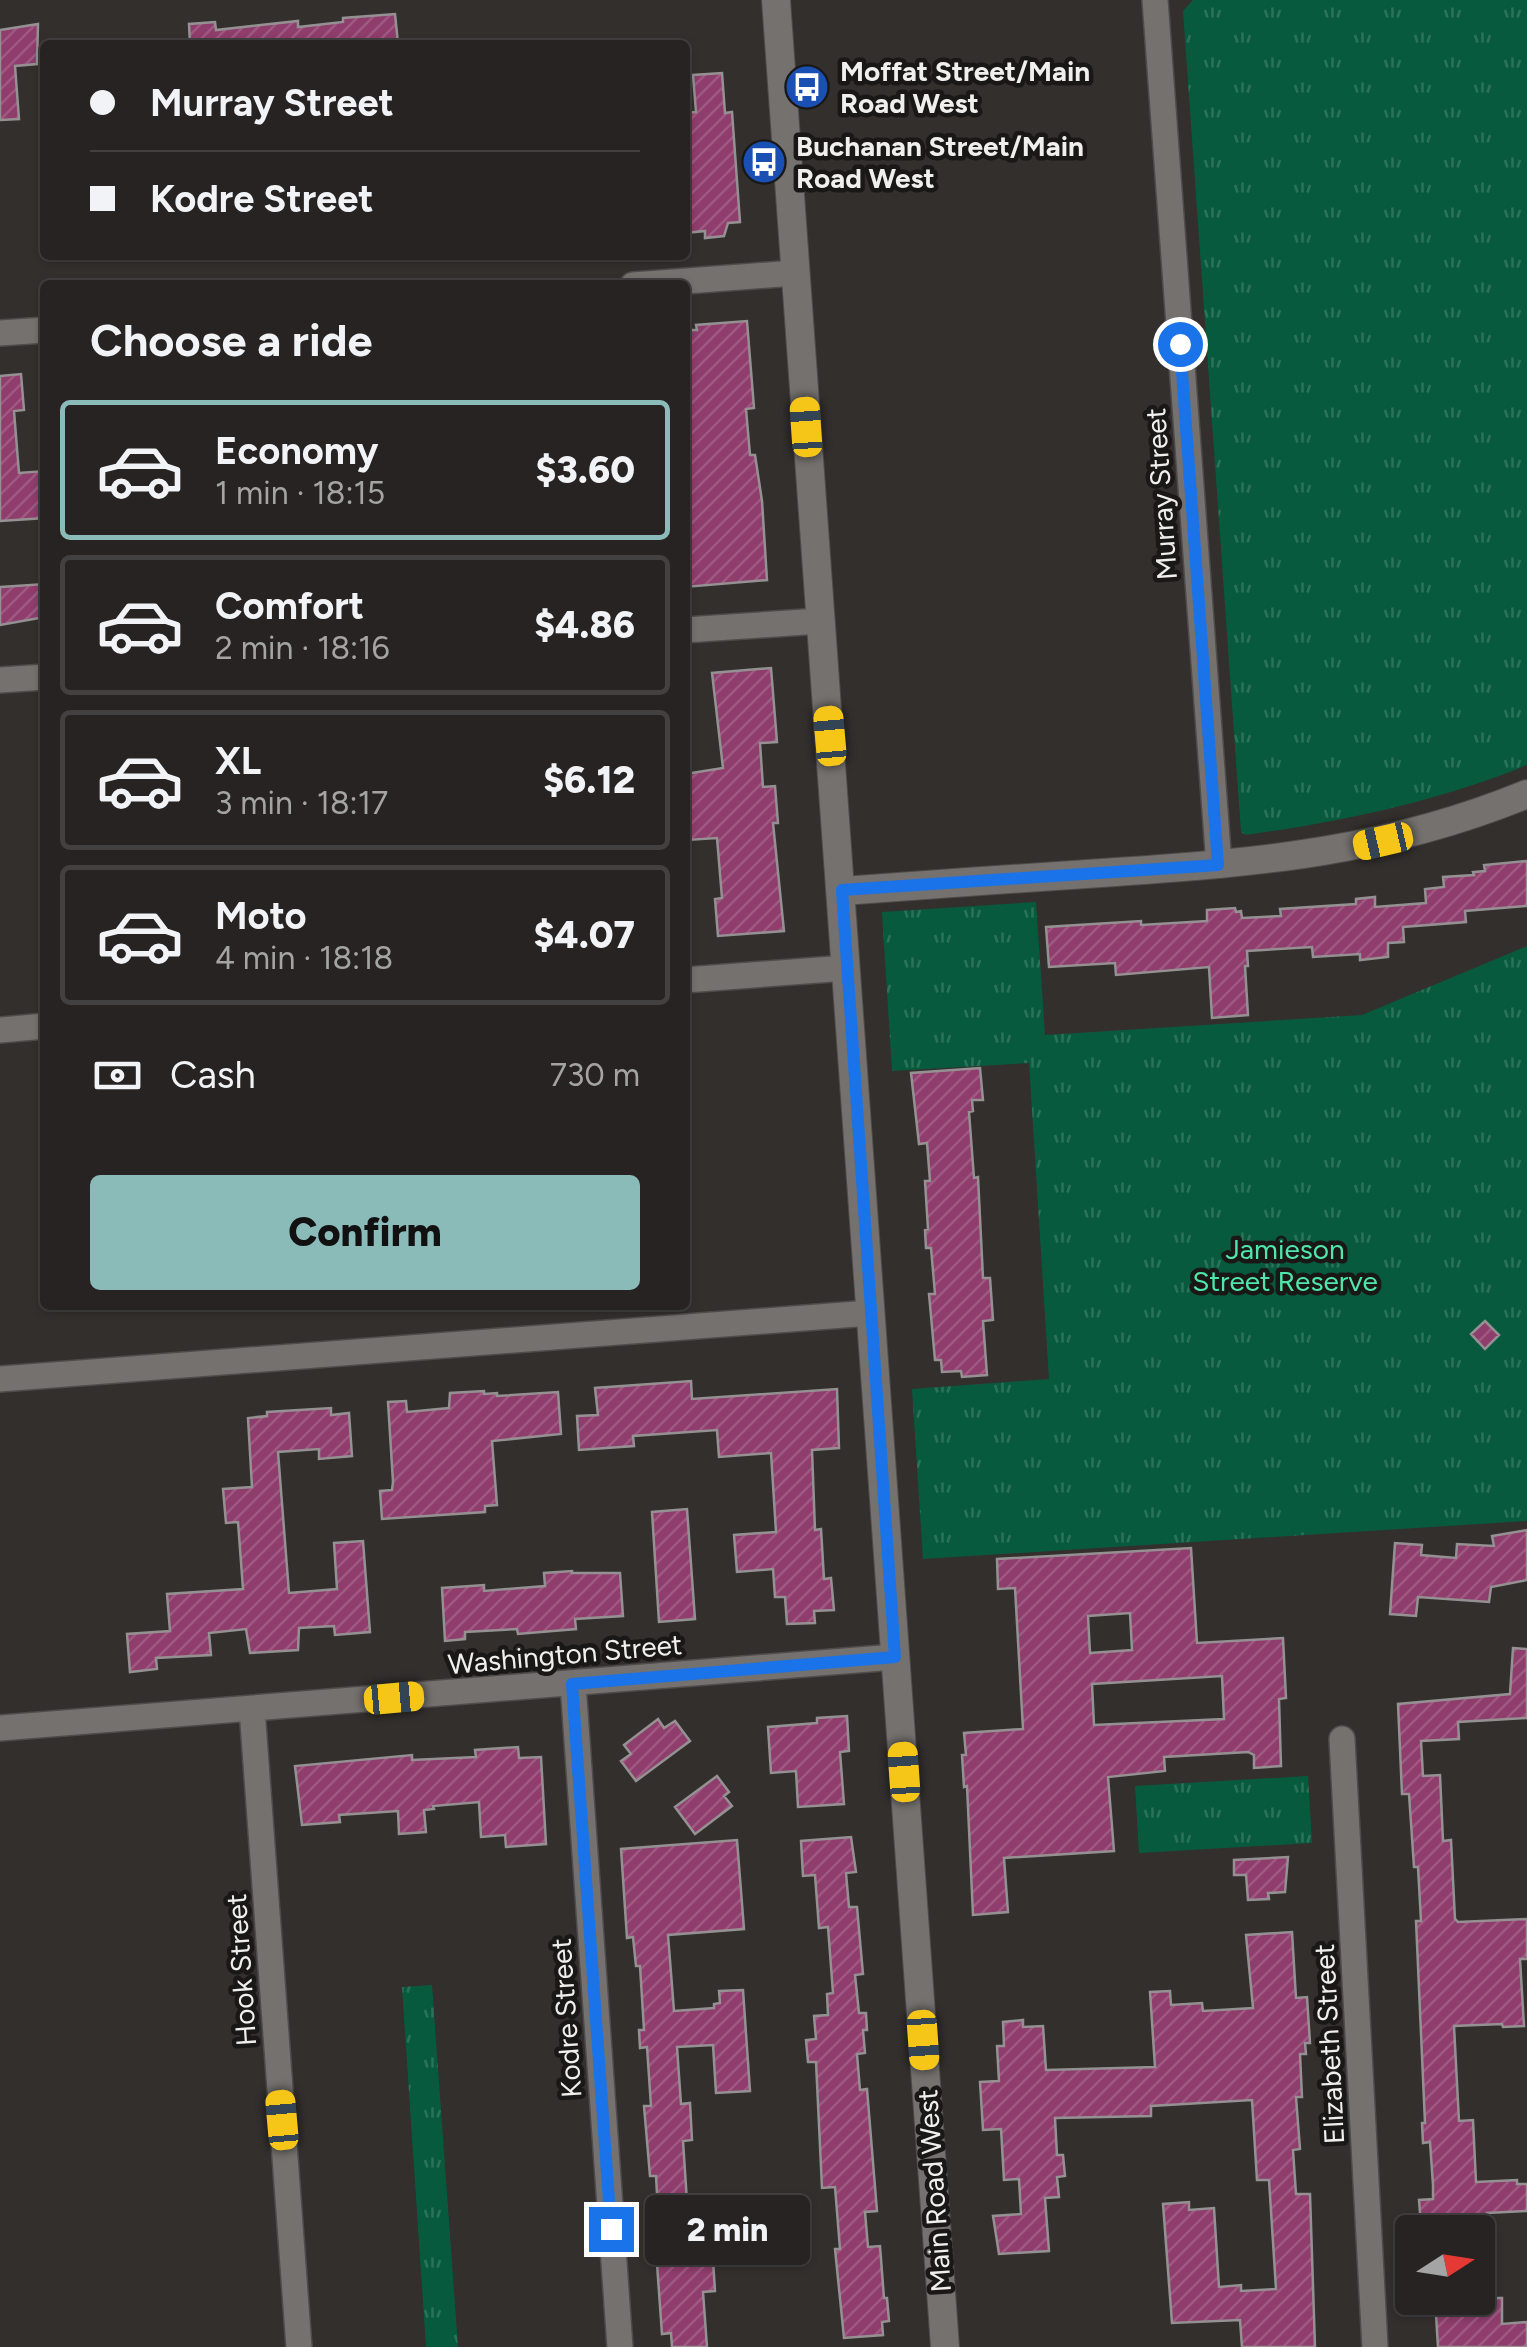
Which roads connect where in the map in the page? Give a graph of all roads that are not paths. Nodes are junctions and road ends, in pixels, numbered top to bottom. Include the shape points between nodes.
1 (776, 0) edge
2 (1155, 0) edge
3 (796, 273) junction
4 (690, 281) edge
5 (40, 330) edge
6 (0, 333) edge
7 (820, 620) junction
8 (690, 630) edge
9 (40, 677) edge
10 (0, 680) edge
11 (1527, 794) edge
12 (1218, 865) junction
13 (842, 890) junction
14 (846, 968) junction
15 (690, 980) edge
16 (40, 1026) edge
17 (0, 1030) edge
18 (870, 1313) junction
19 (0, 1379) edge
20 (895, 1657) junction
21 (572, 1684) junction
22 (252, 1709) junction
23 (0, 1728) edge
24 (1342, 1739) dead end
25 (300, 2347) edge
26 (620, 2347) edge
27 (945, 2347) edge
28 (1376, 2347) edge

1 - 3 main road, Main Road West
2 - 12 street, Murray Street
3 - 4 street
3 - 7 main road, Main Road West
5 - 6 street
7 - 8 street
7 - 13 main road, Main Road West
9 - 10 street
11 - 12 main road via 1404,836
12 - 13 main road
13 - 14 main road, Main Road West
14 - 15 street
14 - 18 main road, Main Road West
16 - 17 street
18 - 19 street
18 - 20 main road, Main Road West
20 - 21 street, Washington Street
20 - 27 main road, Main Road West
21 - 22 street, Washington Street
21 - 26 street, Kodre Street
22 - 23 street, Washington Street
22 - 25 street, Hook Street
24 - 28 street, Elizabeth Street

